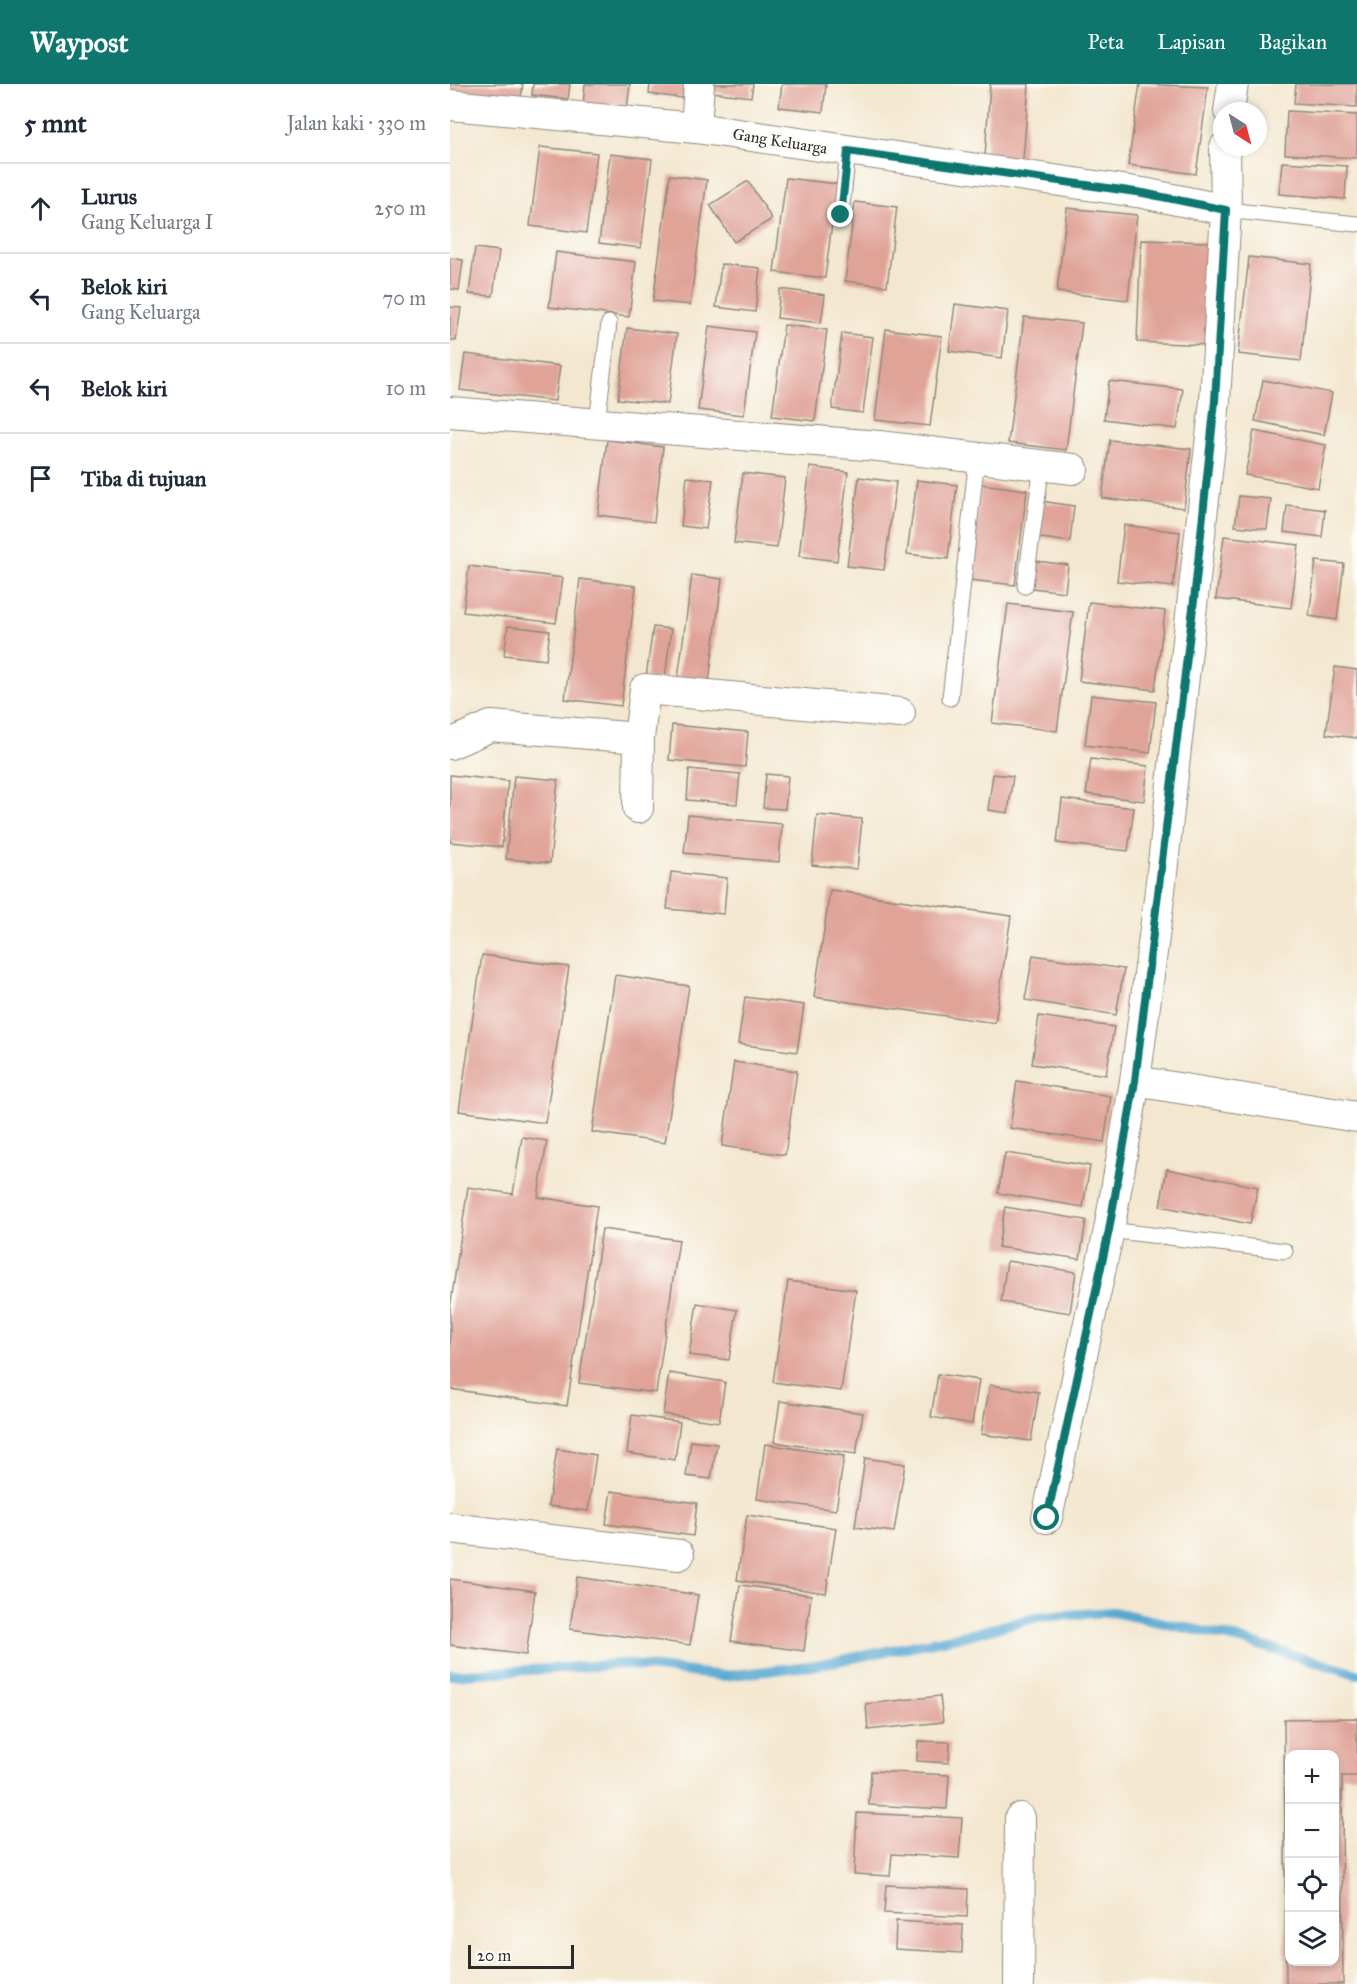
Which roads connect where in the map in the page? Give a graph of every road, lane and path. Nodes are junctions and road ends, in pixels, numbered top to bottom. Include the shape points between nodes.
1 (699, 84) edge
2 (1233, 84) edge
3 (1230, 102) edge
4 (450, 105) edge
5 (696, 128) junction
6 (848, 151) junction
7 (1225, 156) edge
8 (1226, 210) junction
9 (841, 215) dead end
10 (1357, 224) edge
11 (609, 323) dead end
12 (450, 412) edge
13 (597, 423) junction
14 (977, 457) junction
15 (1042, 465) junction
16 (1074, 469) dead end
17 (1025, 586) dead end
18 (950, 698) dead end
19 (900, 713) dead end
20 (639, 738) junction
21 (450, 744) edge
22 (638, 808) dead end
23 (1135, 1081) junction
24 (1357, 1117) edge
25 (1109, 1230) junction
26 (1285, 1251) dead end
27 (1047, 1518) dead end
28 (450, 1528) edge
29 (679, 1555) dead end
30 (1020, 1818) dead end
31 (1019, 1984) edge

1 - 5 street
2 - 3 street
4 - 5 street, Gang Keluarga
5 - 6 street, Gang Keluarga
6 - 8 street, Gang Keluarga via 1143,193
6 - 9 lane
7 - 8 street
8 - 10 lane, Gang Keluarga
8 - 23 street via 1215,401 1196,588
11 - 13 lane
12 - 13 street
13 - 14 street
14 - 15 street
14 - 18 lane
15 - 16 street
15 - 17 lane
19 - 20 street via 645,689
20 - 21 street via 491,726
20 - 22 street
23 - 24 street
23 - 25 street
25 - 26 lane
25 - 27 street
28 - 29 street
30 - 31 street

